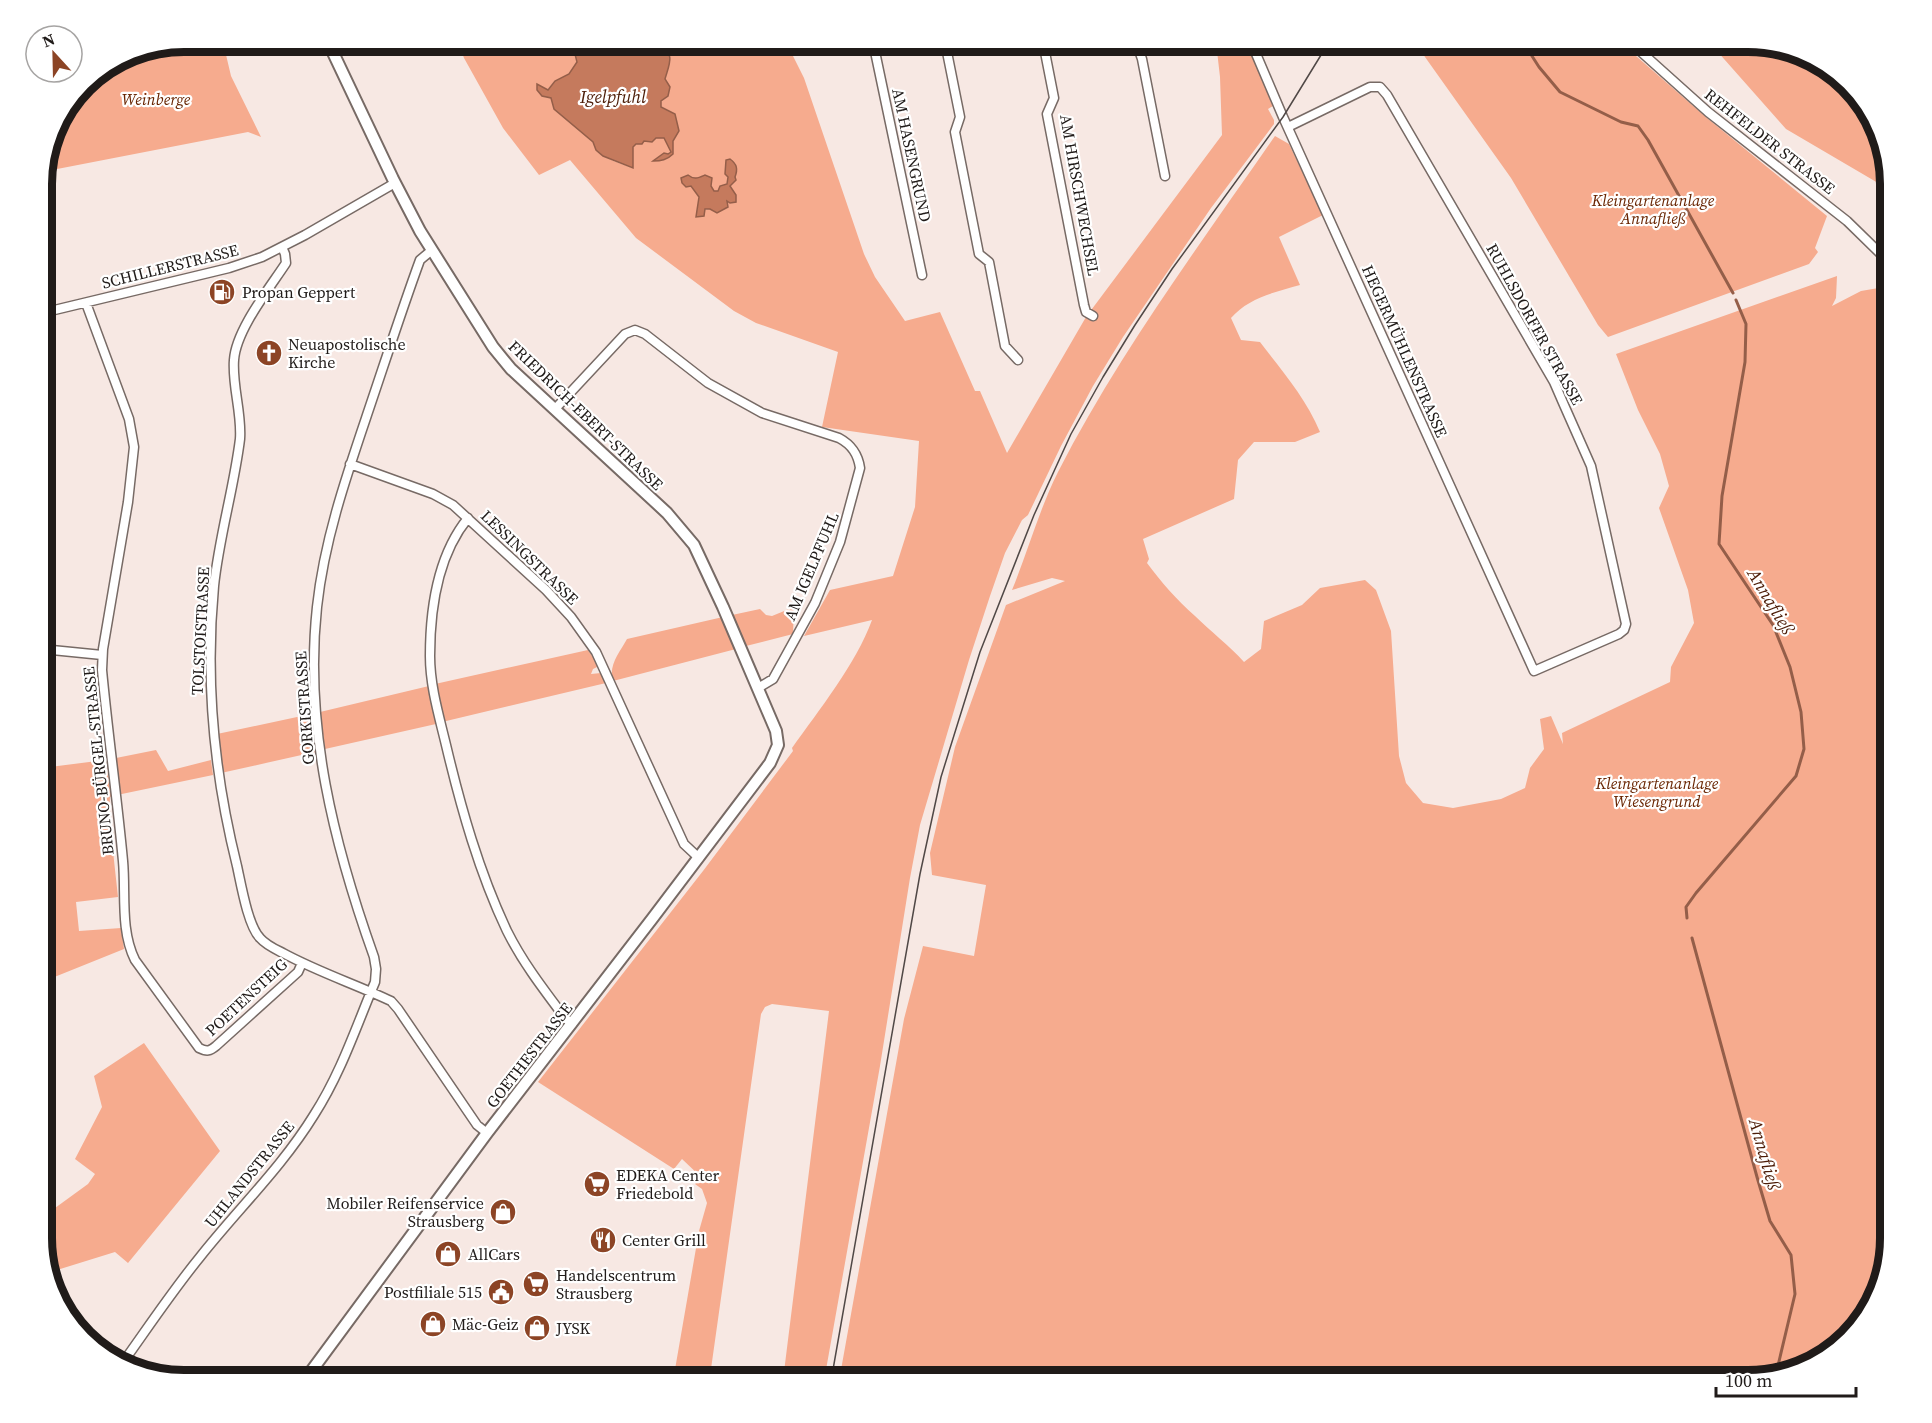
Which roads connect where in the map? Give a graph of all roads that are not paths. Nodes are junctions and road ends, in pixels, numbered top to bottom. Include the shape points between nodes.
1 (1045, 52) edge
2 (1140, 52) edge
3 (1255, 52) edge
4 (1641, 52) edge
5 (333, 53) edge
6 (875, 53) edge
7 (947, 53) edge
8 (1288, 127) junction
9 (1165, 176) dead end
10 (395, 183) junction
11 (282, 247) junction
12 (432, 250) junction
13 (1880, 253) edge
14 (922, 275) dead end
15 (86, 303) junction
16 (53, 310) edge
17 (1093, 316) dead end
18 (1018, 360) dead end
19 (555, 409) junction
20 (350, 464) junction
21 (468, 518) junction
22 (53, 651) edge
23 (102, 655) junction
24 (1534, 671) joint
25 (758, 688) junction
26 (777, 749) joint
27 (699, 858) junction
28 (302, 963) junction
29 (371, 992) junction
30 (572, 1024) junction
31 (210, 1051) joint
32 (487, 1133) junction
33 (127, 1357) edge
34 (312, 1370) edge

1 - 17 street, AM HIRSCHWECHSEL via 1054,98 1047,114 1084,305
2 - 9 street
3 - 8 street, HEGERMÜHLENSTRASSE
4 - 13 street, REHFELDER STRASSE
5 - 10 street, FRIEDRICH-EBERT-STRASSE
6 - 14 street, AM HASENGRUND
7 - 18 street via 960,117 955,132 979,254 988,262 1005,346
8 - 24 street, HEGERMÜHLENSTRASSE
8 - 24 street, RUHLSDORFER STRASSE via 1370,87 1380,87 1561,397 1591,466 1626,624 1619,634
10 - 11 street, SCHILLERSTRASSE
10 - 12 street, FRIEDRICH-EBERT-STRASSE
11 - 15 street, SCHILLERSTRASSE via 229,268
11 - 28 street, TOLSTOISTRASSE via 286,263 246,325 235,354 240,432 214,585 210,663 222,803 252,922 258,937
12 - 19 street, FRIEDRICH-EBERT-STRASSE via 502,359
12 - 20 street, GORKISTRASSE via 420,260
15 - 16 street, SCHILLERSTRASSE
15 - 23 street, BRUNO-BÜRGEL-STRASSE via 129,419 134,447
19 - 25 street, FRIEDRICH-EBERT-STRASSE via 686,533 702,559
19 - 25 street, AM IGELPFUHL via 625,334 634,330 645,334 723,393 762,413 850,444 860,468 840,542 809,616 773,679
20 - 21 street, LESSINGSTRASSE via 434,494
20 - 29 street, GORKISTRASSE via 322,569 315,683 328,803 376,969
21 - 27 street, LESSINGSTRASSE via 546,590 582,631 600,660 684,844
21 - 30 street via 442,565 434,604 430,658 436,704 458,795 499,914 529,971
22 - 23 street
23 - 31 street, BRUNO-BÜRGEL-STRASSE via 130,949 199,1048
25 - 26 street, FRIEDRICH-EBERT-STRASSE via 776,731
26 - 27 street, GOETHESTRASSE
27 - 30 street, GOETHESTRASSE
28 - 29 street, TOLSTOISTRASSE
28 - 31 street, POETENSTEIG via 298,972
29 - 32 street via 391,1001 398,1009 471,1117
29 - 33 street, UHLANDSTRASSE via 343,1061 296,1143 200,1257
30 - 32 street, GOETHESTRASSE
32 - 34 street, GOETHESTRASSE

